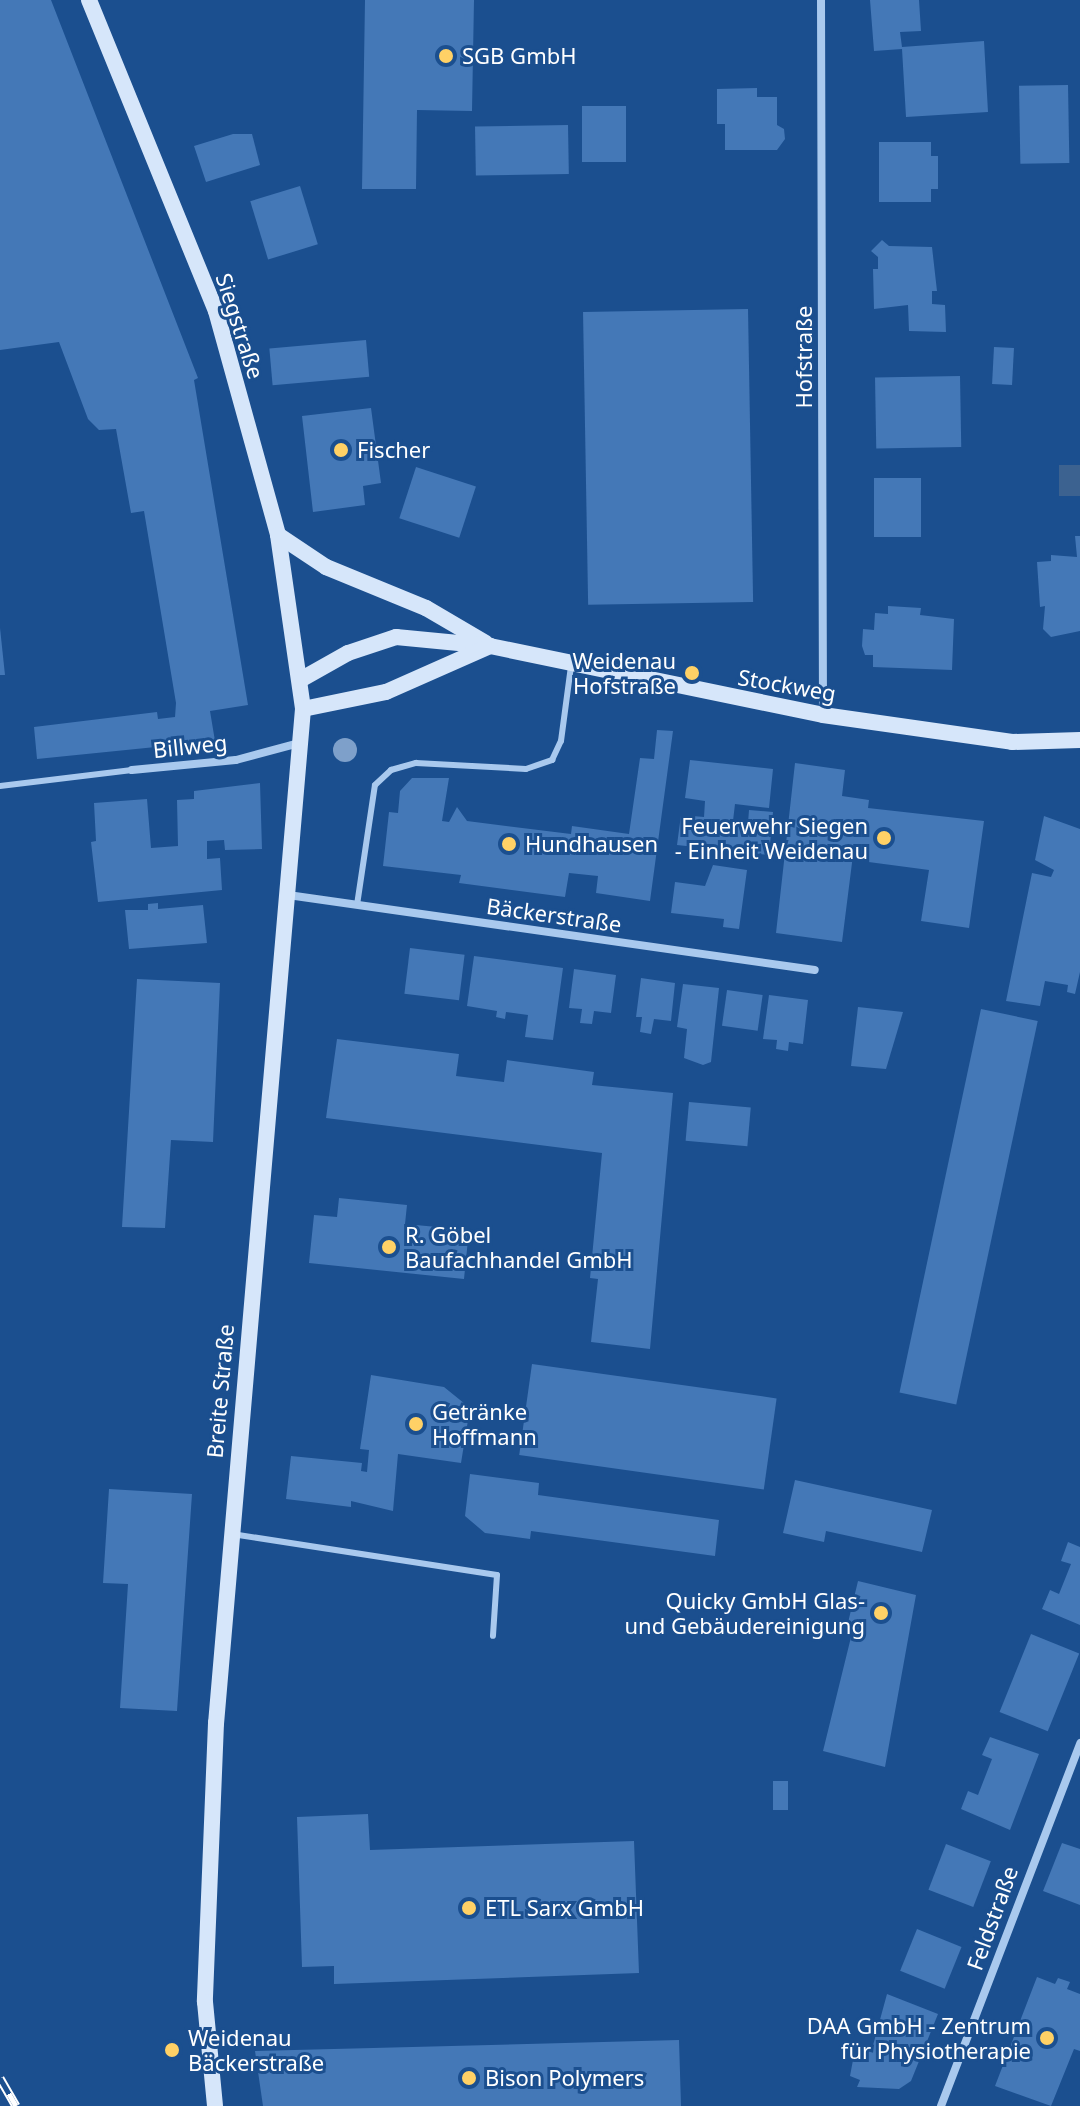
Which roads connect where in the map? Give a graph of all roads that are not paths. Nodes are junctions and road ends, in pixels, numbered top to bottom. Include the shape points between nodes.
1 (89, 0) edge
2 (821, 0) edge
3 (278, 535) junction
4 (490, 646) junction
5 (571, 664) junction
6 (300, 680) junction
7 (303, 709) junction
8 (823, 715) junction
9 (1080, 740) edge
10 (299, 743) junction
11 (132, 770) joint
12 (0, 786) edge
13 (288, 895) junction
14 (357, 905) junction
15 (815, 970) dead end
16 (229, 1534) junction
17 (493, 1636) dead end
18 (1080, 1743) edge
19 (215, 2106) edge
20 (941, 2106) edge

1 - 3 street, Siegstraße via 216,311
2 - 8 street, Hofstraße
3 - 4 street, Stockweg via 326,567 426,608
3 - 6 street, Siegstraße
4 - 5 street, Stockweg
4 - 6 street, Stockweg via 396,637 348,653
4 - 7 street via 386,692
5 - 8 street, Stockweg
5 - 14 lane via 561,741 552,760 526,769 416,763 391,770 375,785
6 - 7 street, Breite Straße
7 - 10 street, Breite Straße
8 - 9 street, Stockweg via 1012,742
10 - 11 street, Billweg via 236,760
10 - 13 street, Breite Straße
11 - 12 lane
13 - 14 street, Bäckerstraße
13 - 16 street, Breite Straße
14 - 15 street, Bäckerstraße
16 - 17 lane via 497,1575
16 - 19 street, Breite Straße via 206,1929 205,2002
18 - 20 street, Feldstraße

